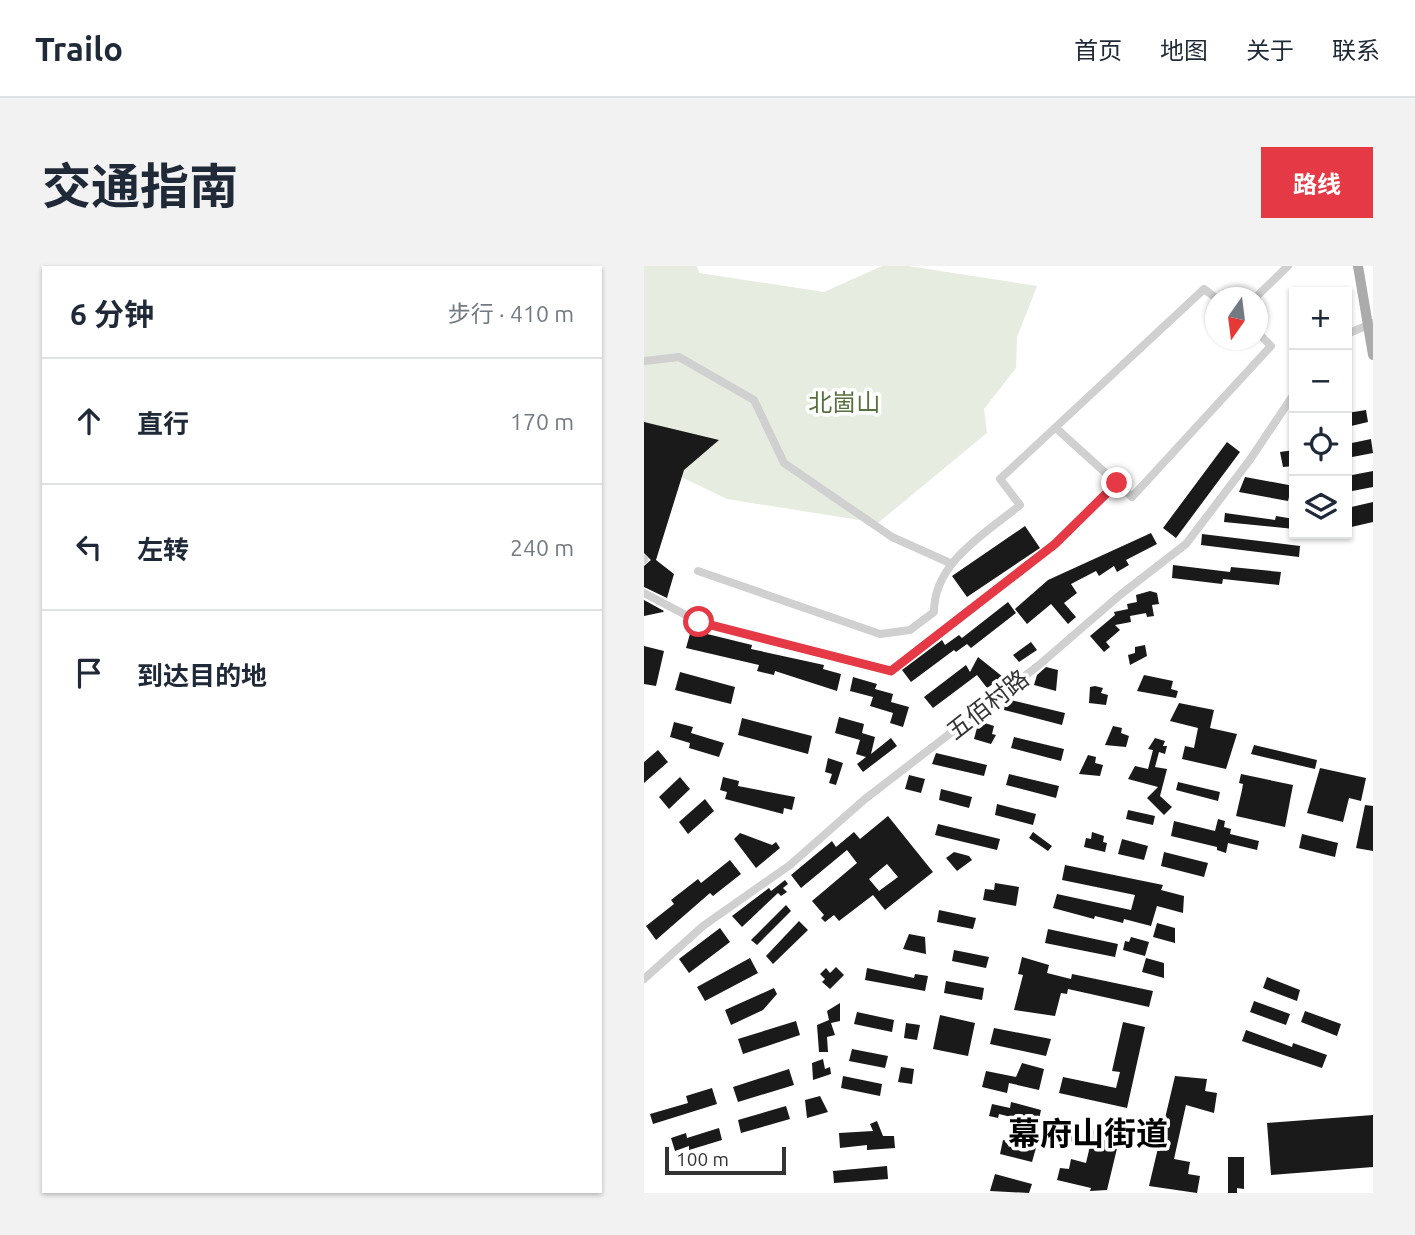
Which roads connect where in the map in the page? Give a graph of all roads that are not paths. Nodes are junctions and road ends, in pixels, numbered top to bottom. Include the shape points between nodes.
1 (1288, 266) edge
2 (1358, 266) edge
3 (1266, 287) edge
4 (1205, 290) edge
5 (1370, 323) edge
6 (1352, 332) edge
7 (1267, 350) edge
8 (1373, 355) edge
9 (644, 361) edge
10 (1289, 401) edge
11 (1056, 428) junction
12 (1117, 483) junction
13 (950, 563) junction
14 (698, 572) dead end
15 (644, 593) edge
16 (644, 979) edge

1 - 3 street
2 - 5 main road
4 - 11 street
5 - 6 street
5 - 8 main road
7 - 12 street via 1132,497
9 - 13 street via 679,358 754,400 784,463 892,537
10 - 16 street, 五佰村路 via 1186,544 865,799 790,865 703,926
11 - 12 street
11 - 13 street via 1000,479 1020,505
12 - 15 street via 1055,544 891,671 699,622
13 - 14 street via 934,592 934,612 910,630 880,634

